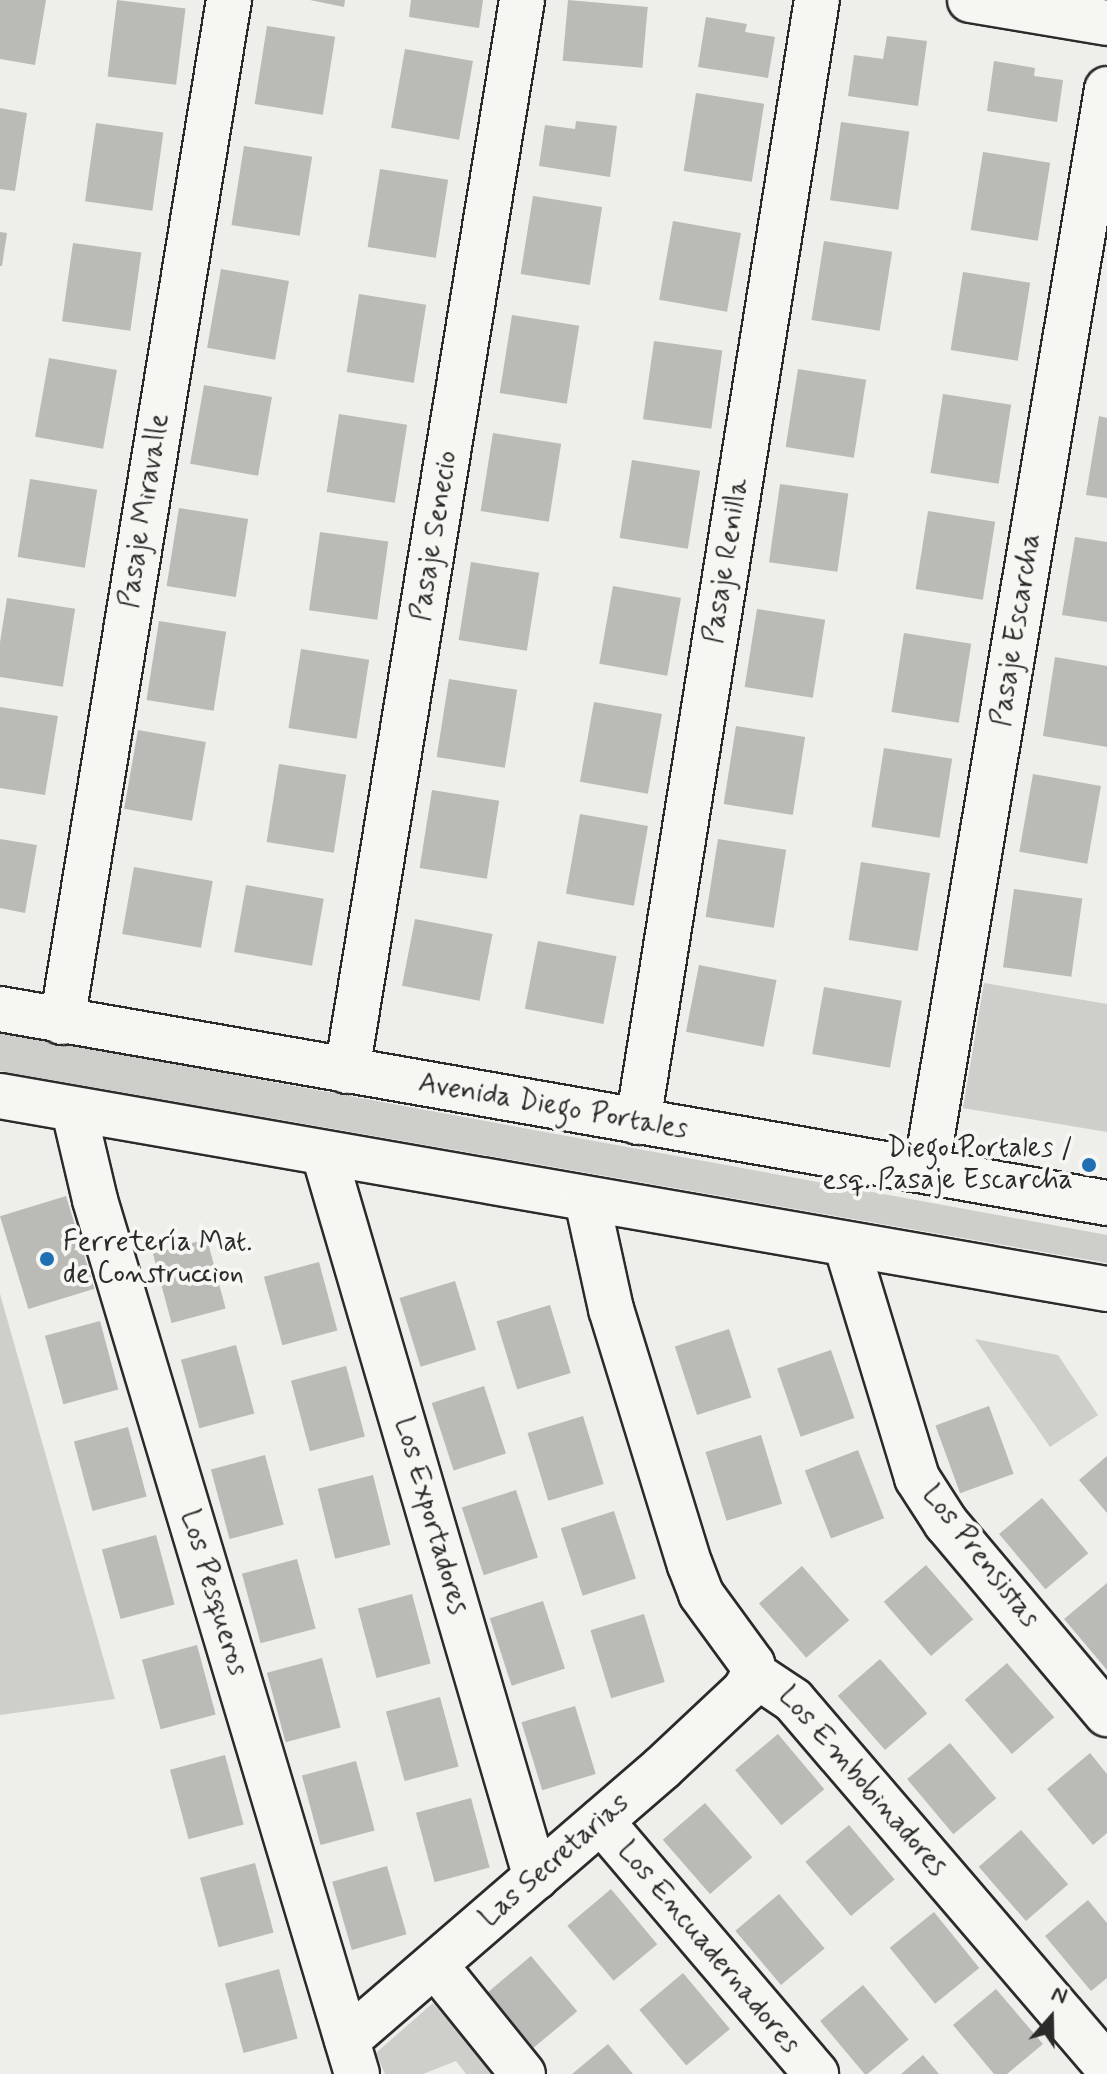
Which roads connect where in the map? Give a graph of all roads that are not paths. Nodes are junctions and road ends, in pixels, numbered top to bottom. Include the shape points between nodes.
1 (229, 0) edge
2 (522, 0) edge
3 (817, 0) edge
4 (970, 0) edge
5 (1107, 23) edge
6 (1107, 89) edge
7 (0, 1009) edge
8 (62, 1022) junction
9 (347, 1071) junction
10 (0, 1096) edge
11 (74, 1111) junction
12 (638, 1122) junction
13 (324, 1154) junction
14 (926, 1171) junction
15 (587, 1200) junction
16 (1107, 1203) edge
17 (846, 1244) junction
18 (1107, 1289) edge
19 (754, 1674) junction
20 (1107, 1714) edge
21 (601, 1821) junction
22 (536, 1878) junction
23 (435, 1965) junction
24 (352, 2057) edge
25 (1107, 2066) edge
26 (523, 2074) edge
27 (816, 2074) edge

1 - 8 street, Pasaje Miravalle
2 - 9 street, Pasaje Senecio
3 - 12 street, Pasaje Renilla
4 - 5 street
6 - 14 street, Pasaje Escarcha
7 - 8 street, Avenida Diego Portales
8 - 9 street, Avenida Diego Portales
9 - 12 street, Avenida Diego Portales
10 - 11 street
11 - 13 street
11 - 24 street, Los Pesqueros via 95,1200
12 - 14 street, Avenida Diego Portales
13 - 15 street
13 - 22 street, Los Exportadores
14 - 16 street, Avenida Diego Portales
15 - 17 street
15 - 19 street, Los Embobinadores via 611,1309 690,1565 707,1604
17 - 18 street
17 - 20 street, Los Prensistas via 917,1478 946,1523
19 - 21 street, Las Secretarias via 745,1690
19 - 25 street, Los Embobinadores via 793,1700
21 - 22 street, Las Secretarias
21 - 27 street, Los Encuadernadores
22 - 23 street, Las Secretarias
23 - 24 street, Las Secretarias
23 - 26 street

